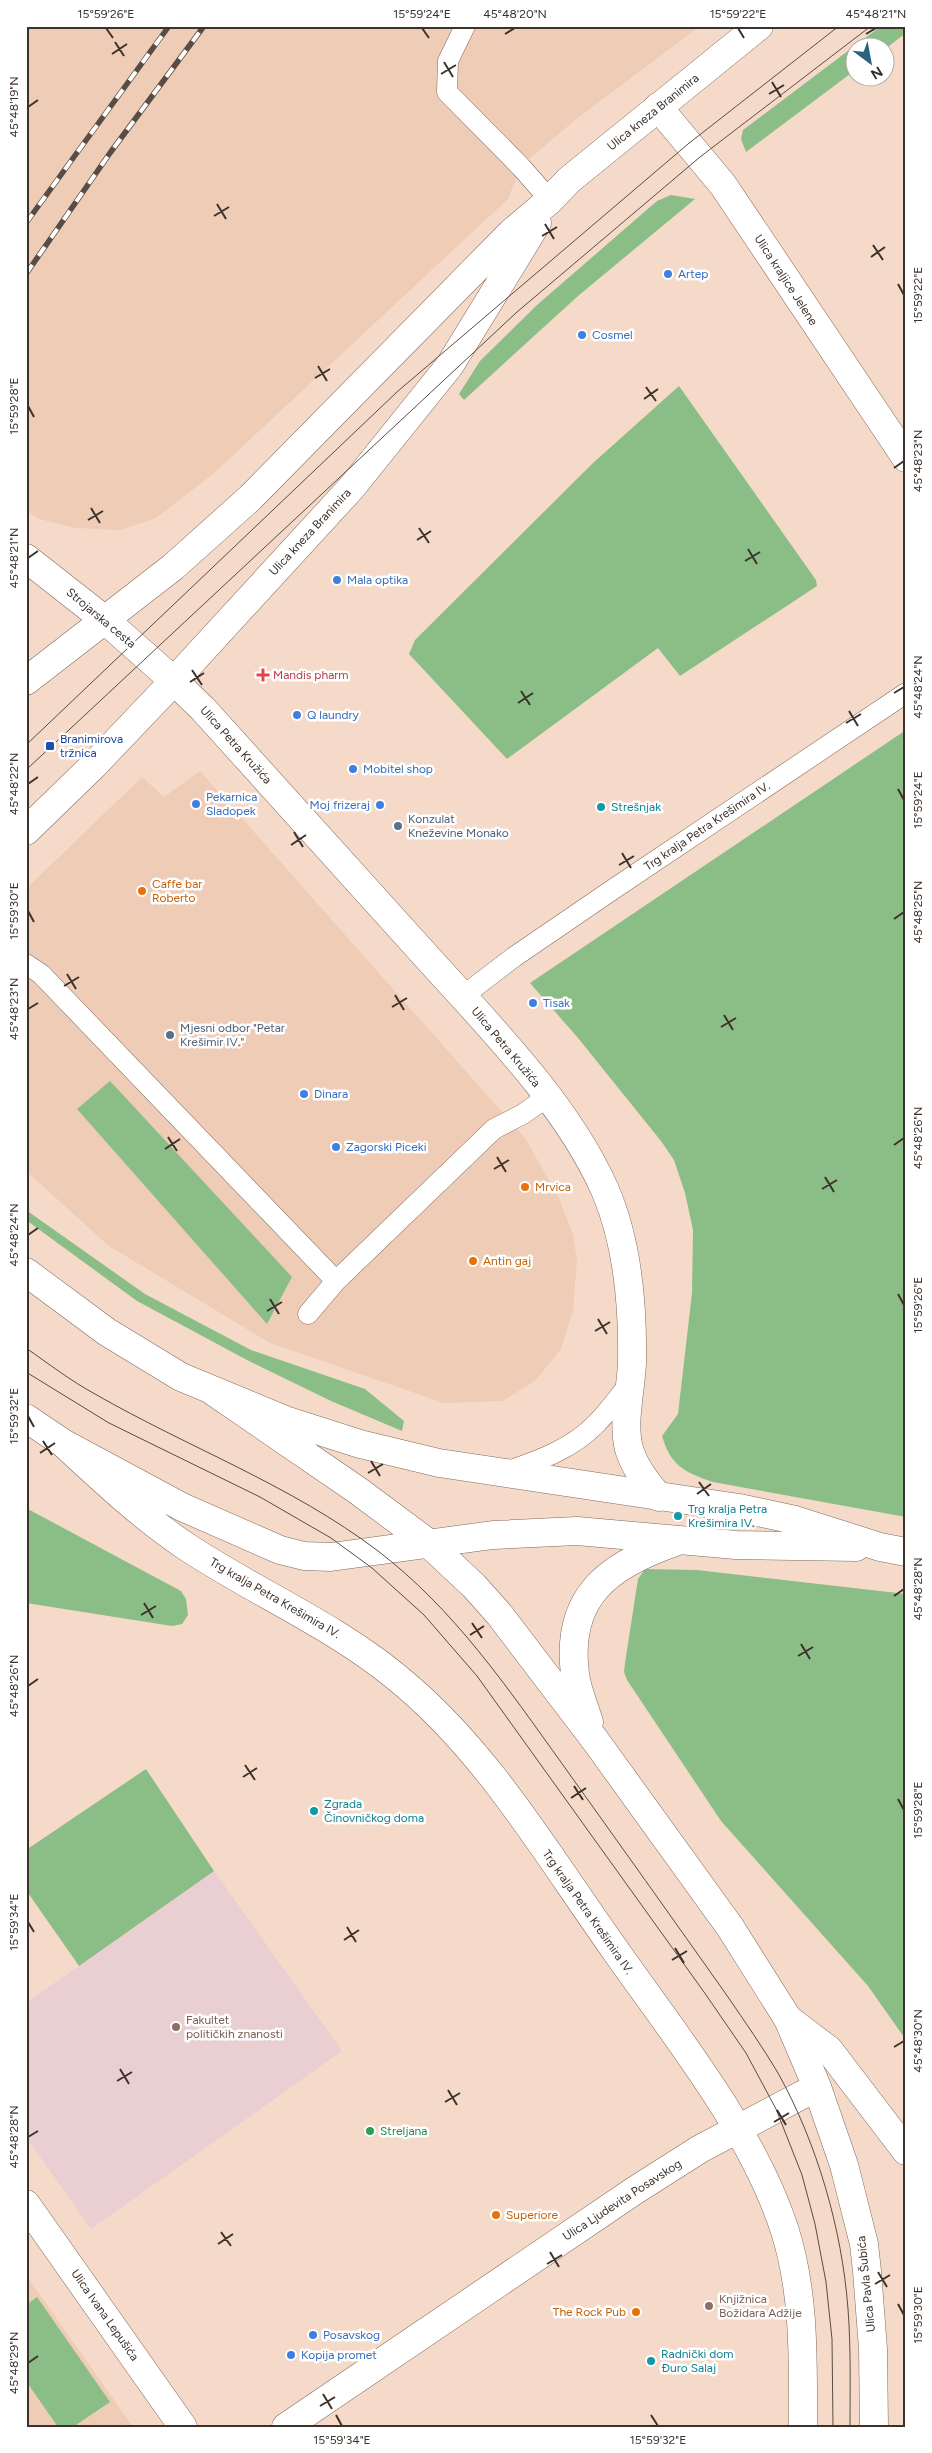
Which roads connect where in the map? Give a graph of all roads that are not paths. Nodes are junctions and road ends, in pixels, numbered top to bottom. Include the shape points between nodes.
1 (465, 26) edge
2 (759, 26) edge
3 (658, 108) junction
4 (550, 200) junction
5 (906, 458) edge
6 (26, 558) edge
7 (105, 620) junction
8 (26, 681) edge
9 (174, 681) junction
10 (906, 694) edge
11 (26, 831) edge
12 (26, 964) edge
13 (463, 996) junction
14 (547, 1097) junction
15 (26, 1272) edge
16 (336, 1281) junction
17 (308, 1314) dead end
18 (630, 1382) junction
19 (214, 1392) junction
20 (26, 1418) edge
21 (63, 1443) junction
22 (503, 1473) junction
23 (659, 1497) junction
24 (679, 1540) junction
25 (427, 1542) junction
26 (893, 1549) edge
27 (595, 1740) junction
28 (788, 2019) junction
29 (817, 2088) junction
30 (738, 2129) junction
31 (906, 2150) edge
32 (26, 2204) edge
33 (183, 2427) edge
34 (286, 2427) edge
35 (803, 2427) edge
36 (874, 2427) edge

1 - 4 lane via 448,61 447,92
2 - 3 street, Ulica kneza Branimira
3 - 4 street, Ulica kneza Branimira
3 - 5 street, Ulica kraljice Jelene via 723,185
4 - 7 street, Ulica kneza Branimira via 498,246 250,498 196,548
4 - 9 street, Ulica kneza Branimira via 450,365 352,487
6 - 7 street, Strojarska cesta
7 - 8 street, Ulica kneza Branimira
7 - 9 street, Strojarska cesta
9 - 11 street, Ulica kneza Branimira
9 - 13 street, Ulica Petra Kružića
10 - 13 lane, Trg kralja Petra Krešimira IV. via 615,888
12 - 16 lane via 41,974
13 - 14 street, Ulica Petra Kružića
14 - 16 lane via 494,1129
14 - 18 street, Ulica Petra Kružića via 583,1146 606,1192 623,1247 631,1310
15 - 19 street, Trg kralja Petra Krešimira IV. via 148,1359
16 - 17 lane
18 - 22 lane via 604,1416 579,1438 554,1453
18 - 23 street, Ulica Petra Kružića via 628,1446 644,1480
19 - 22 street, Trg kralja Petra Krešimira IV. via 285,1420 360,1444 438,1463
19 - 25 street, Trg kralja Petra Krešimira IV. via 324,1465
20 - 21 street, Trg kralja Petra Krešimira IV.
21 - 25 street, Trg kralja Petra Krešimira IV. via 182,1507 280,1550 304,1556 331,1557
21 - 30 street, Trg kralja Petra Krešimira IV. via 113,1489 177,1540 333,1631 397,1677 448,1724 505,1793
22 - 23 street, Trg kralja Petra Krešimira IV.
23 - 26 street, Trg kralja Petra Krešimira IV. via 795,1520
24 - 25 street, Trg kralja Petra Krešimira IV. via 577,1531
24 - 26 street, Trg kralja Petra Krešimira IV. via 736,1545
24 - 27 street via 623,1564 588,1596 574,1645 575,1674
25 - 27 street, Trg kralja Petra Krešimira IV. via 499,1614
27 - 28 street, Trg kralja Petra Krešimira IV. via 730,1926
28 - 29 street, Trg kralja Petra Krešimira IV.
28 - 31 street via 829,2050
29 - 30 street, Ulica Ljudevita Posavskog
29 - 36 street, Ulica Pavla Šubića via 844,2165 864,2244 870,2300
30 - 34 street, Ulica Ljudevita Posavskog via 634,2191
30 - 35 street via 784,2229 795,2277 803,2346
32 - 33 street, Ulica Ivana Lepušića

